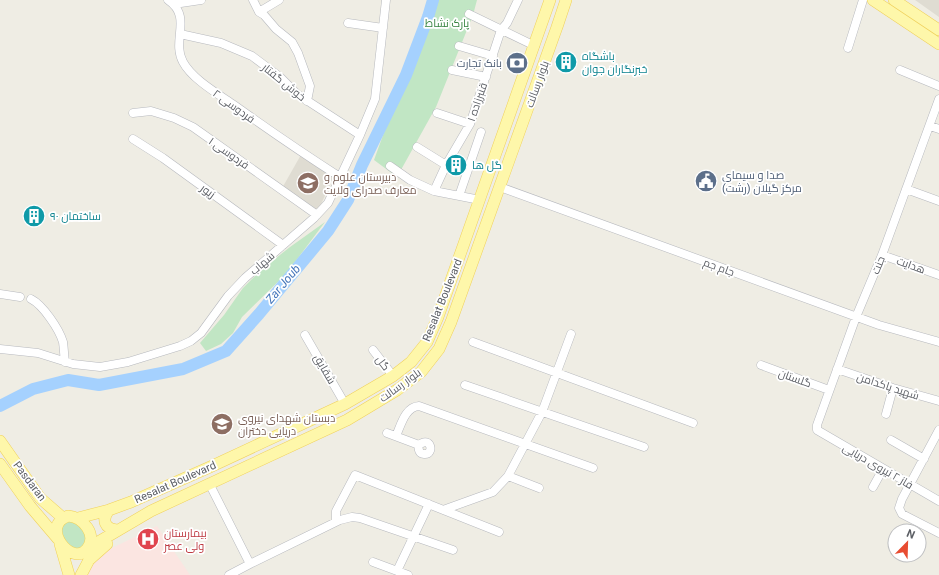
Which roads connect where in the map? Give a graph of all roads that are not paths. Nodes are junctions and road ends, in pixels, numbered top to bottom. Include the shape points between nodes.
1 (201, 0) edge
2 (253, 0) edge
3 (279, 0) edge
4 (386, 0) edge
5 (518, 0) edge
6 (550, 0) edge
7 (566, 0) edge
8 (863, 0) edge
9 (873, 0) edge
10 (894, 0) edge
11 (171, 2) edge
12 (260, 12) junction
13 (469, 14) dead end
14 (348, 23) dead end
15 (383, 28) junction
16 (501, 30) junction
17 (939, 30) edge
18 (180, 34) junction
19 (939, 44) edge
20 (459, 46) dead end
21 (535, 46) junction
22 (848, 48) dead end
23 (493, 56) junction
24 (452, 70) dead end
25 (900, 70) dead end
26 (526, 71) junction
27 (540, 76) junction
28 (486, 77) junction
29 (939, 86) edge
30 (939, 99) edge
31 (307, 100) junction
32 (133, 113) dead end
33 (437, 113) dead end
34 (470, 124) junction
35 (930, 126) junction
36 (939, 129) edge
37 (481, 132) dead end
38 (360, 135) junction
39 (132, 139) dead end
40 (418, 147) dead end
41 (446, 165) junction
42 (390, 166) dead end
43 (340, 177) junction
44 (500, 187) junction
45 (906, 189) junction
46 (434, 192) junction
47 (459, 196) junction
48 (480, 200) junction
49 (939, 200) edge
50 (317, 215) junction
51 (283, 245) junction
52 (882, 255) junction
53 (939, 276) edge
54 (0, 294) edge
55 (20, 297) dead end
56 (31, 299) dead end
57 (856, 316) junction
58 (305, 334) dead end
59 (571, 334) dead end
60 (473, 342) dead end
61 (939, 342) edge
62 (0, 349) edge
63 (373, 350) dead end
64 (65, 362) junction
65 (761, 365) dead end
66 (837, 369) junction
67 (557, 372) junction
68 (393, 376) junction
69 (465, 385) dead end
70 (893, 388) junction
71 (829, 390) junction
72 (939, 401) edge
73 (345, 404) junction
74 (542, 412) junction
75 (886, 414) dead end
76 (694, 423) dead end
77 (817, 430) joint
78 (939, 430) edge
79 (387, 433) dead end
80 (396, 436) junction
81 (891, 440) dead end
82 (0, 441) edge
83 (525, 444) junction
84 (419, 445) dead end
85 (936, 445) edge
86 (644, 447) dead end
87 (924, 459) junction
88 (0, 464) edge
89 (593, 468) dead end
90 (883, 469) junction
91 (508, 476) junction
92 (209, 483) junction
93 (910, 484) junction
94 (873, 487) dead end
95 (539, 488) dead end
96 (939, 501) edge
97 (429, 504) junction
98 (109, 510) junction
99 (443, 510) junction
100 (151, 511) junction
101 (63, 518) junction
102 (78, 518) junction
103 (336, 521) junction
104 (117, 530) junction
105 (499, 532) dead end
106 (939, 533) edge
107 (413, 536) junction
108 (59, 541) junction
109 (86, 550) junction
110 (453, 550) dead end
111 (373, 562) dead end
112 (250, 564) junction
113 (397, 570) junction
114 (69, 575) edge
115 (75, 575) edge
116 (82, 575) edge
117 (229, 575) edge
118 (408, 575) edge

1 - 11 street
2 - 12 street
3 - 12 street
4 - 15 street, شهاب
5 - 16 street, قنبرزاده ۱
6 - 21 main road, Resalat Boulevard
7 - 27 main road, بلوار رسالت
8 - 22 street
9 - 19 main road
10 - 17 main road
11 - 18 street, فردوسی ۲ via 181,16
12 - 31 street via 276,30 292,42 298,53 310,86
13 - 16 street
14 - 15 street
15 - 38 street, شهاب via 375,99
16 - 21 street
16 - 23 street, قنبرزاده ۱
18 - 31 street, خوش گفتار via 221,43 252,56
18 - 43 street, فردوسی ۲ via 179,47 183,61 195,77 280,139
20 - 23 street
21 - 26 main road, Resalat Boulevard
23 - 28 street, قنبرزاده ۱
24 - 28 street
25 - 29 street
26 - 27 main road
26 - 48 main road, Resalat Boulevard
27 - 44 main road, بلوار رسالت
28 - 34 street, قنبرزاده ۱
30 - 35 street, جنت
31 - 38 street, خوش گفتار
32 - 50 street, فردوسی ۱ via 151,111 192,127
33 - 34 street
34 - 41 street, قنبرزاده ۱
35 - 36 street
35 - 45 street, جنت
37 - 47 street
38 - 43 street, شهاب
39 - 51 street, زیور via 163,158
40 - 41 street
41 - 46 street, قنبرزاده ۱
42 - 46 street
43 - 50 street, شهاب via 328,203
44 - 57 street, جام جم
44 - 92 main road, بلوار رسالت via 440,349 421,372 398,390 346,420
45 - 49 street
45 - 52 street, جنت
46 - 47 street
47 - 48 street
48 - 68 main road, Resalat Boulevard via 427,342 411,362
50 - 51 street, شهاب
51 - 64 street, شهاب via 245,278 228,296 201,333 191,341 128,362 100,367
52 - 53 street, هدایت
52 - 57 street, جنت
54 - 55 street
56 - 64 street via 38,302 54,325 62,341
57 - 61 street, جام جم
57 - 66 street, جنت
58 - 73 street, شقایق
59 - 67 street
60 - 67 street
62 - 64 street, شهاب via 38,353
63 - 68 street, گل
65 - 71 street, گلستان
66 - 70 street, شهید پاکدامن
66 - 71 street, جنت
67 - 74 street
67 - 76 street
68 - 73 main road, Resalat Boulevard
69 - 74 street
70 - 72 street, شهید پاکدامن
70 - 75 street
71 - 77 street, جنت via 816,425
73 - 98 main road, Resalat Boulevard
74 - 83 street
74 - 86 street
77 - 90 street, فاز ۲ نیروی دریایی
78 - 85 street
79 - 80 street
80 - 83 street via 408,411 419,406
80 - 84 street
81 - 87 street
82 - 101 main road, Pasdaran via 40,498
83 - 89 street
83 - 91 street
85 - 87 street
87 - 93 street
88 - 108 main road
90 - 93 street, فاز ۲ نیروی دریایی
90 - 94 street
91 - 95 street
91 - 99 street via 493,492
92 - 100 main road, بلوار رسالت
92 - 112 street
93 - 96 street, فاز ۲ نیروی دریایی
93 - 106 street via 899,508 902,514
97 - 99 street
97 - 103 street via 355,475 336,511
97 - 107 street
98 - 102 main road, Resalat Boulevard
98 - 104 main road via 105,514 106,526 111,530
99 - 105 street
100 - 104 main road, بلوار رسالت
100 - 116 main road via 142,522 98,550 89,560
101 - 102 main road
101 - 108 main road via 57,526
102 - 109 main road via 89,530 90,539
103 - 107 street via 356,517
103 - 112 street
104 - 109 main road, بلوار رسالت
107 - 110 street
107 - 113 street
108 - 109 main road via 74,553
108 - 114 main road
109 - 115 main road via 77,564
111 - 113 street
112 - 117 street
113 - 118 street

